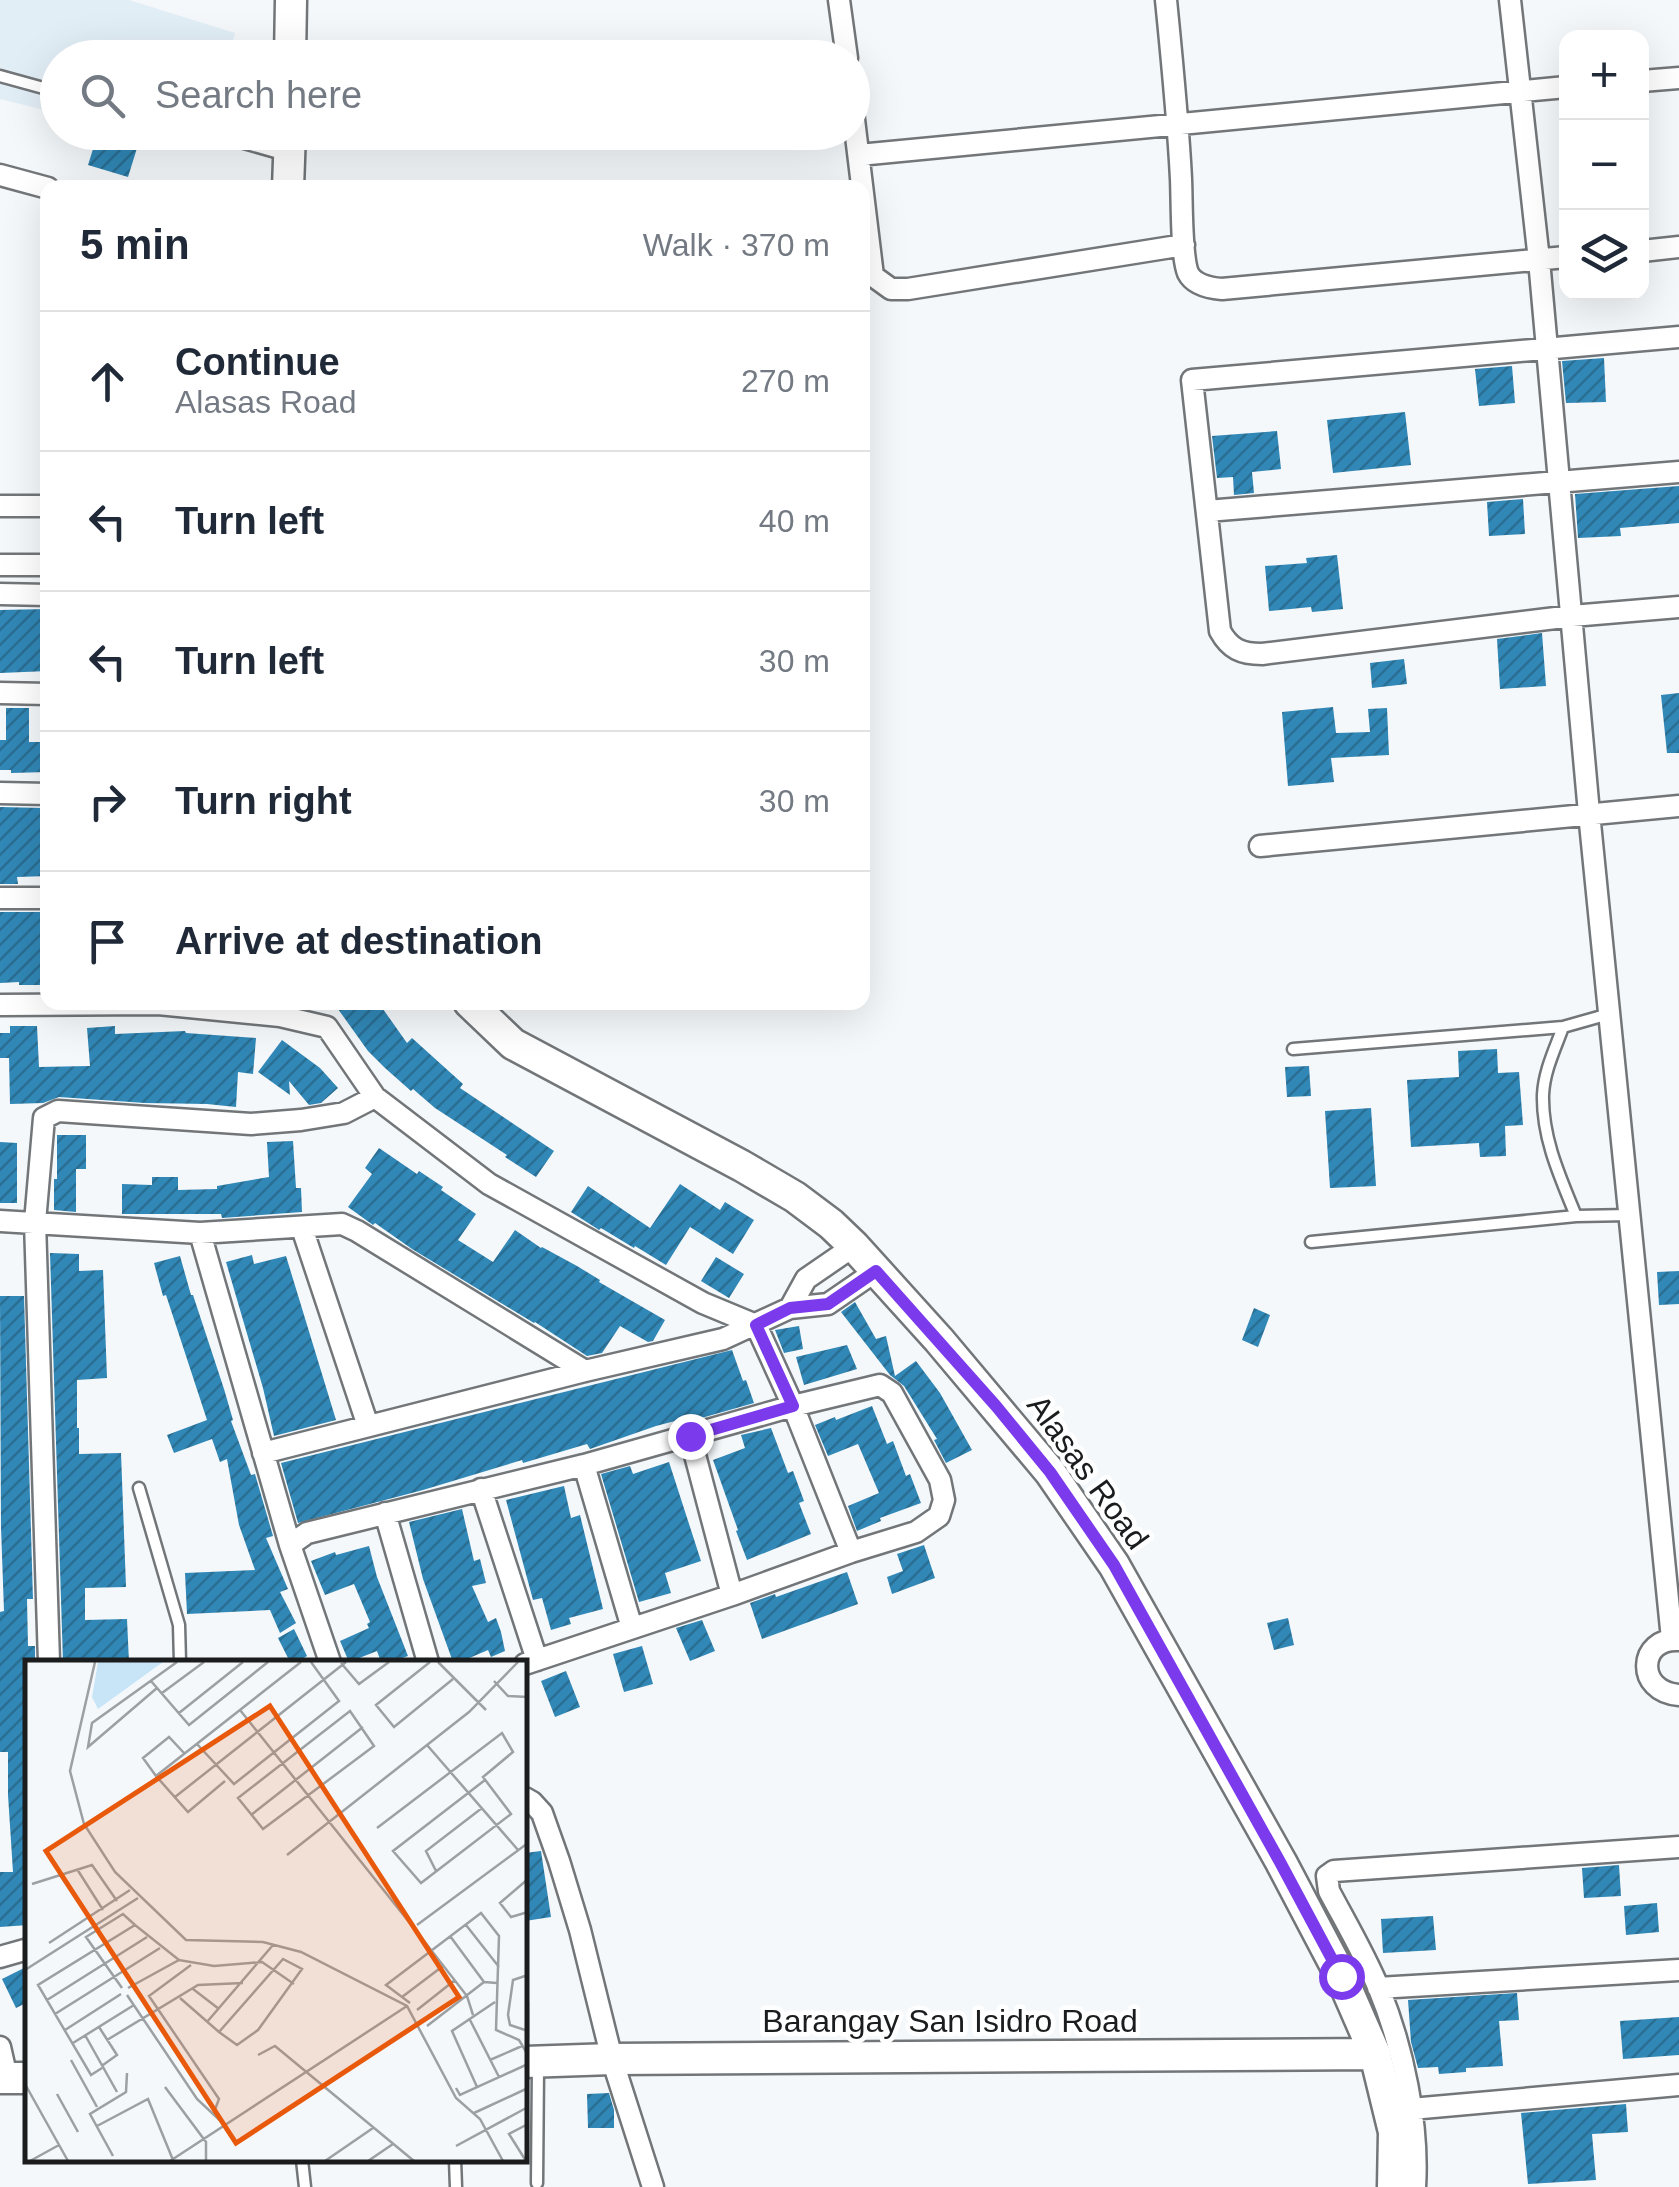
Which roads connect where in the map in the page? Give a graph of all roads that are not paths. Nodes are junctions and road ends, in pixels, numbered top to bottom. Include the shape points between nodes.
1 (291, 0) edge
2 (839, 0) edge
3 (1166, 0) edge
4 (1510, 0) edge
5 (290, 40) edge
6 (844, 40) edge
7 (0, 76) edge
8 (1679, 78) edge
9 (1649, 80) edge
10 (40, 87) edge
11 (1559, 87) edge
12 (1519, 90) junction
13 (1178, 124) junction
14 (290, 150) edge
15 (858, 150) edge
16 (859, 155) junction
17 (0, 175) edge
18 (288, 180) edge
19 (862, 180) edge
20 (40, 186) edge
21 (1184, 245) junction
22 (1679, 248) edge
23 (870, 250) edge
24 (1649, 250) edge
25 (1559, 258) edge
26 (1538, 260) junction
27 (1679, 337) edge
28 (1546, 349) junction
29 (1679, 472) edge
30 (1559, 482) junction
31 (0, 506) edge
32 (40, 506) edge
33 (1207, 511) junction
34 (0, 565) edge
35 (40, 565) edge
36 (0, 594) edge
37 (40, 594) edge
38 (1679, 606) edge
39 (1572, 616) junction
40 (0, 694) edge
41 (40, 694) edge
42 (0, 793) edge
43 (40, 794) edge
44 (1679, 806) edge
45 (1589, 813) junction
46 (1260, 846) dead end
47 (0, 898) edge
48 (40, 898) edge
49 (0, 1005) edge
50 (40, 1005) edge
51 (219, 1010) edge
52 (318, 1010) edge
53 (477, 1010) edge
54 (1610, 1014) junction
55 (327, 1027) junction
56 (1563, 1027) junction
57 (1293, 1049) dead end
58 (375, 1097) junction
59 (1629, 1215) junction
60 (1576, 1216) junction
61 (0, 1221) edge
62 (35, 1222) junction
63 (302, 1228) junction
64 (200, 1233) junction
65 (1312, 1242) dead end
66 (854, 1246) junction
67 (876, 1271) junction
68 (790, 1308) junction
69 (756, 1325) junction
70 (585, 1371) junction
71 (793, 1406) junction
72 (368, 1426) junction
73 (690, 1436) junction
74 (264, 1453) junction
75 (584, 1465) junction
76 (140, 1488) dead end
77 (481, 1489) junction
78 (386, 1513) junction
79 (290, 1546) junction
80 (851, 1552) junction
81 (732, 1596) junction
82 (632, 1628) junction
83 (1676, 1639) edge
84 (49, 1660) edge
85 (180, 1660) edge
86 (329, 1660) edge
87 (427, 1660) edge
88 (531, 1662) edge
89 (1678, 1695) edge
90 (1679, 1711) edge
91 (528, 1801) edge
92 (1679, 1846) edge
93 (25, 1950) edge
94 (0, 1957) edge
95 (1679, 1970) edge
96 (1378, 1988) junction
97 (0, 2047) edge
98 (1375, 2054) junction
99 (612, 2059) junction
100 (532, 2062) edge
101 (12, 2078) edge
102 (1679, 2086) edge
103 (1411, 2109) junction
104 (302, 2162) edge
105 (455, 2162) edge
106 (537, 2183) dead end
107 (305, 2187) edge
108 (456, 2187) edge
109 (653, 2187) edge
110 (1393, 2187) edge
111 (1416, 2187) edge

1 - 5 street
2 - 6 street
3 - 13 street
4 - 12 street
7 - 10 lane
8 - 9 street
11 - 12 street
12 - 13 street
12 - 26 street
13 - 16 street
13 - 21 street
14 - 18 street
15 - 16 street
16 - 19 street
17 - 20 street
21 - 23 street via 908,289 891,289 873,276
21 - 26 street via 1188,273 1222,290
22 - 24 street
25 - 26 street
26 - 28 street
27 - 28 street
28 - 30 street
28 - 33 street via 1192,380
29 - 30 street
30 - 33 street
30 - 39 street
31 - 32 street
33 - 39 street via 1220,631 1244,654
34 - 35 street
36 - 37 street
38 - 39 street
39 - 45 street
40 - 41 street
42 - 43 street
44 - 45 street
45 - 46 street
45 - 54 street
47 - 48 street
49 - 50 street
51 - 55 street
52 - 55 street
53 - 66 street, Alasas Road via 513,1044 795,1197
54 - 56 lane
54 - 59 street
55 - 58 street
56 - 57 lane
56 - 60 lane via 1543,1092 1546,1131
58 - 62 street via 344,1113 251,1124 58,1111 44,1118
58 - 69 street via 489,1184
59 - 60 lane
59 - 83 street
60 - 65 lane
61 - 62 street
62 - 64 street
62 - 84 street
63 - 64 street
63 - 70 street via 342,1224 357,1231
63 - 72 street
64 - 74 street
66 - 67 street, Alasas Road
66 - 68 street via 806,1279
67 - 68 street via 828,1304
67 - 98 street, Alasas Road via 1050,1472 1114,1565 1341,1976
68 - 69 street
69 - 70 street
69 - 71 street
70 - 72 street
71 - 73 street
71 - 80 street
71 - 80 street via 880,1385 905,1412 940,1480 940,1516 916,1532
72 - 74 street
73 - 75 street
73 - 81 street
74 - 79 street
75 - 77 street
75 - 82 street
76 - 85 lane via 179,1625
77 - 78 street
77 - 88 street
78 - 79 street via 307,1533
78 - 87 street
79 - 86 street
80 - 81 street
81 - 82 street
82 - 88 street
83 - 89 street via 1660,1643 1646,1663 1654,1687
89 - 90 street
91 - 99 street via 542,1813 559,1861
92 - 96 street via 1334,1871 1327,1876 1329,1891
93 - 94 street
95 - 96 street
96 - 103 street via 1398,2042
97 - 101 street
98 - 99 street, Barangay San Isidro Road
98 - 110 street, Alasas Road via 1394,2132
99 - 100 street, Barangay San Isidro Road
99 - 109 street
100 - 106 lane
102 - 103 street
103 - 111 street
104 - 107 lane
105 - 108 lane

